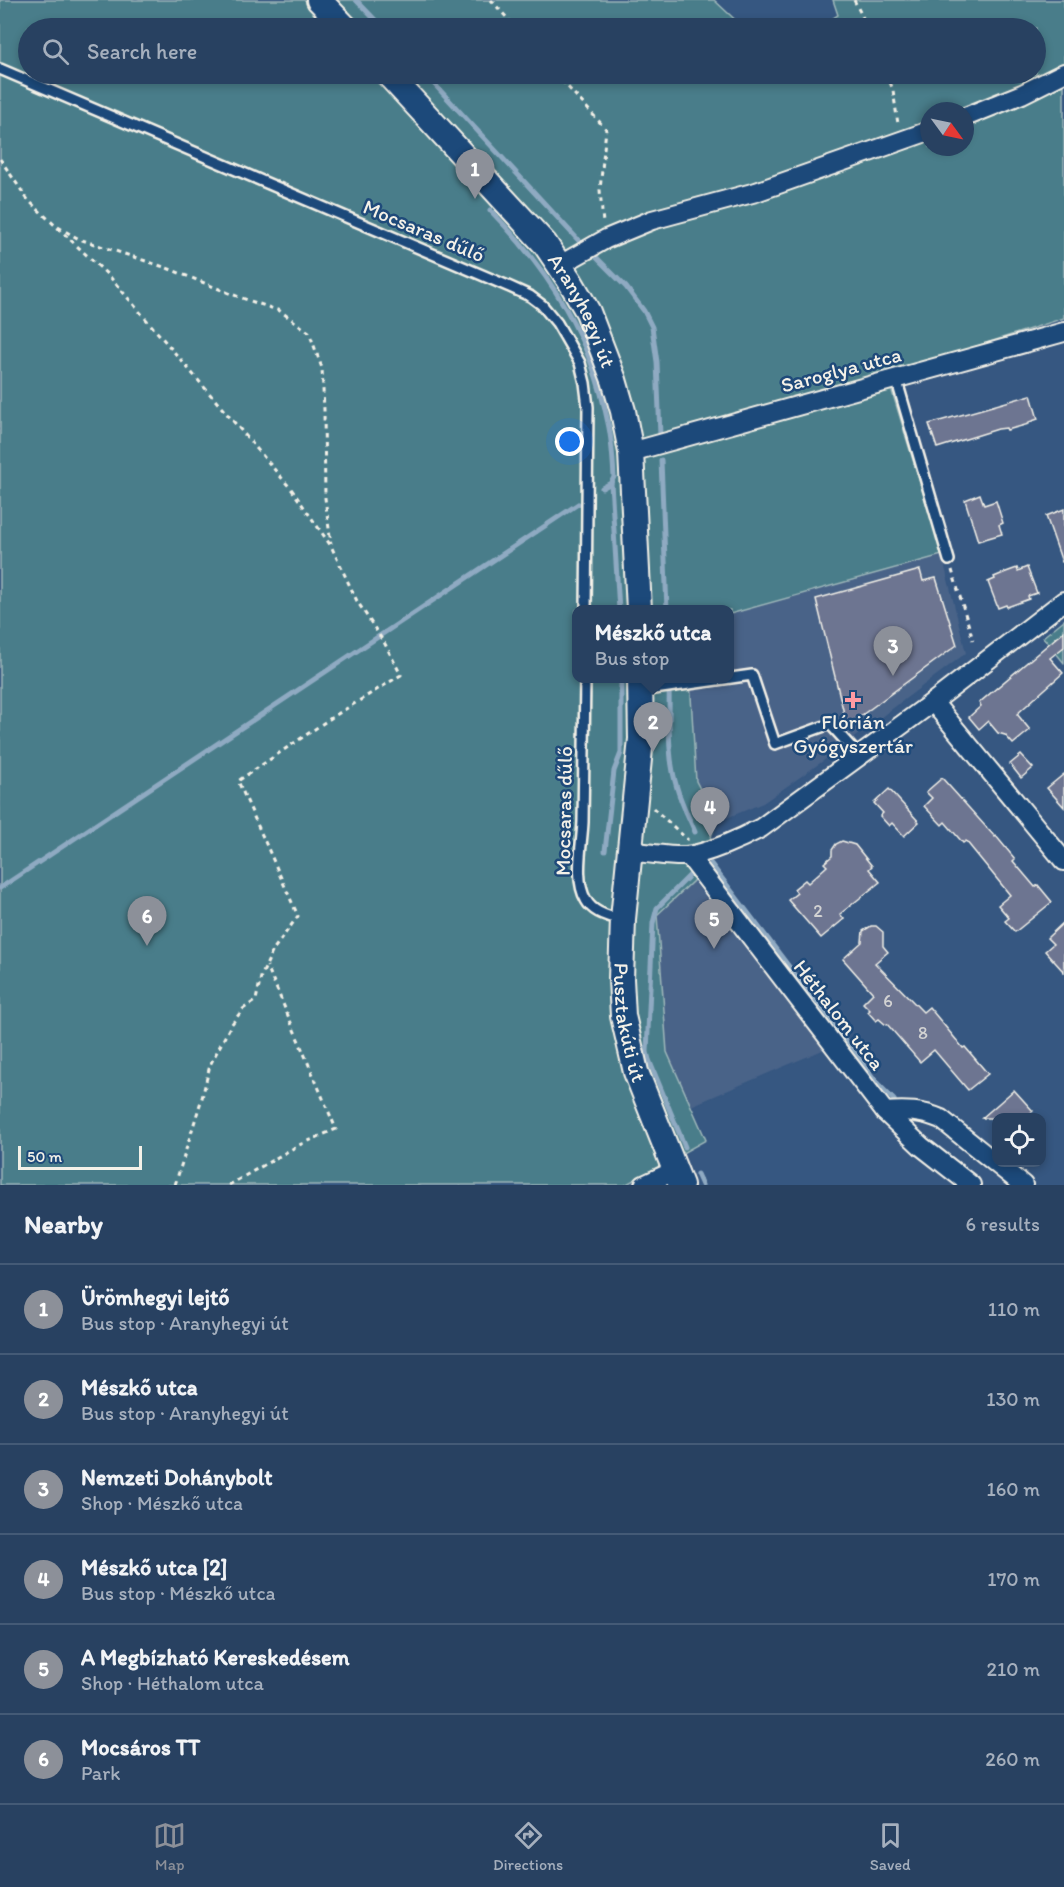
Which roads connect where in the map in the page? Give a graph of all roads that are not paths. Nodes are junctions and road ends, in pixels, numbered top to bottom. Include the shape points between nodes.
1 (319, 0) edge
2 (336, 18) edge
3 (0, 69) edge
4 (1064, 74) edge
5 (18, 77) edge
6 (1046, 83) edge
7 (35, 84) edge
8 (397, 84) edge
9 (1043, 84) edge
10 (974, 113) edge
11 (920, 134) edge
12 (560, 265) junction
13 (1064, 332) edge
14 (896, 378) junction
15 (631, 452) junction
16 (949, 560) road end
17 (1064, 602) edge
18 (585, 605) edge
19 (639, 605) edge
20 (734, 678) edge
21 (585, 683) edge
22 (697, 683) edge
23 (647, 686) edge
24 (933, 702) junction
25 (860, 757) junction
26 (689, 848) junction
27 (630, 852) junction
28 (1064, 861) edge
29 (623, 920) junction
30 (885, 1112) junction
31 (678, 1178) edge
32 (644, 1185) edge
33 (971, 1185) edge
34 (1023, 1185) edge

1 - 2 street
3 - 5 lane, Mocsaras dűlő
4 - 6 street
7 - 18 lane, Mocsaras dűlő via 510,286 542,305 580,363 587,395
8 - 12 street, Aranyhegyi út via 528,224
9 - 10 street
11 - 12 street via 756,192 652,220 606,239
12 - 15 street, Aranyhegyi út via 588,312 604,352
13 - 14 street, Saroglya utca
14 - 15 street, Saroglya utca
14 - 16 lane
15 - 19 street, Aranyhegyi út
17 - 24 street
20 - 25 lane via 752,675 775,744 830,724
21 - 29 lane, Mocsaras dűlő via 581,890 586,902 595,909
22 - 23 lane
23 - 27 street
24 - 25 street
24 - 28 street
25 - 26 street via 761,828 734,842
26 - 27 street via 671,856
26 - 30 street, Héthalom utca
27 - 29 street, Pusztakúti út
29 - 31 street, Pusztakúti út via 623,1016 636,1072
30 - 33 street, Héthalom utca
30 - 34 street via 906,1110 941,1119
31 - 32 street

